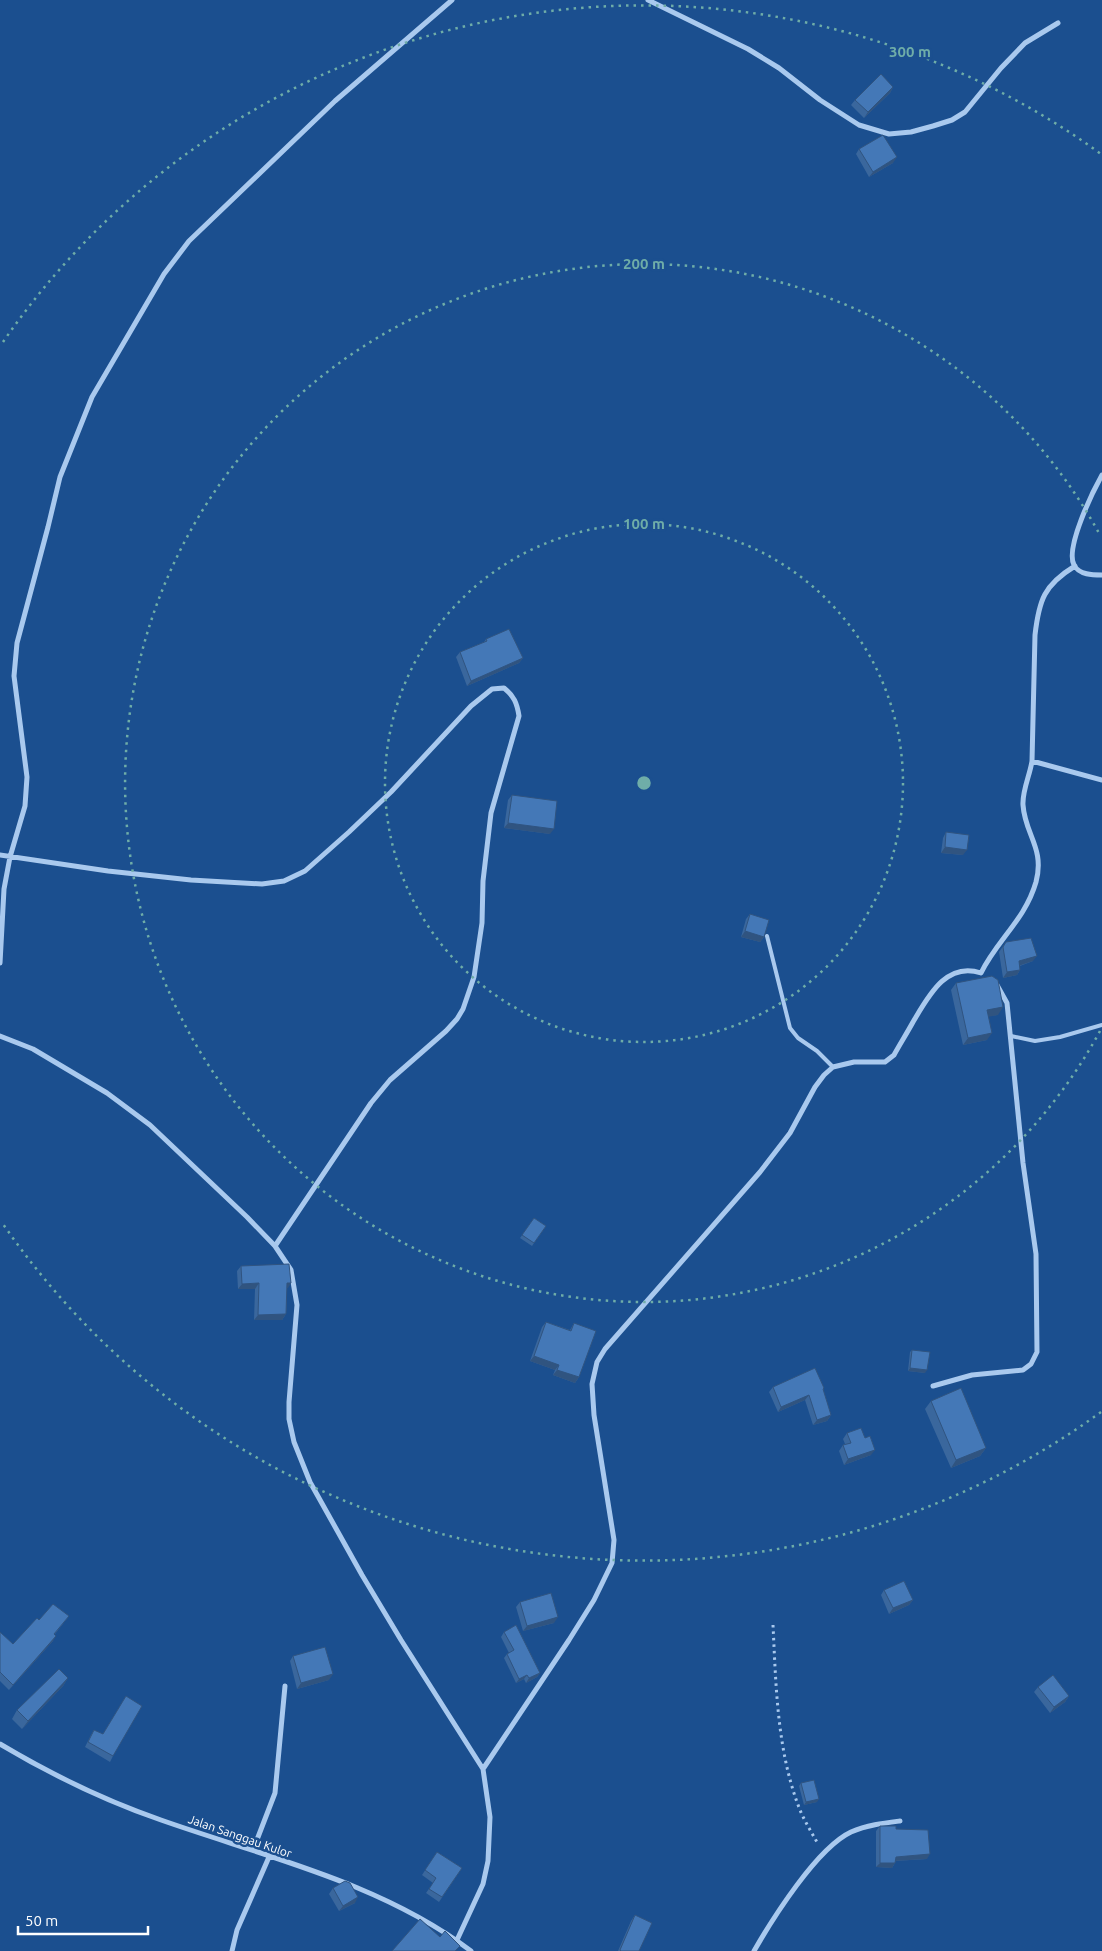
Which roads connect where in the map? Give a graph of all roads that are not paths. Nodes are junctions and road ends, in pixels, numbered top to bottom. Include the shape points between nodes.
1 (452, 0) edge
2 (648, 0) edge
3 (1058, 23) dead end
4 (1102, 475) edge
5 (1075, 566) junction
6 (1102, 576) edge
7 (1032, 760) junction
8 (1102, 780) edge
9 (0, 854) edge
10 (10, 857) junction
11 (767, 936) edge
12 (0, 963) edge
13 (981, 973) junction
14 (988, 977) edge
15 (994, 982) edge
16 (1102, 1025) edge
17 (0, 1036) edge
18 (1011, 1036) junction
19 (833, 1066) junction
20 (275, 1246) junction
21 (933, 1386) dead end
22 (285, 1686) dead end
23 (0, 1744) edge
24 (483, 1769) junction
25 (900, 1821) dead end
26 (253, 1850) junction
27 (270, 1857) junction
28 (457, 1940) junction
29 (232, 1951) edge
30 (471, 1951) edge
31 (754, 1951) edge

1 - 10 street via 335,100 189,241 164,274 92,397 60,477 17,643 14,676 27,777 25,806
2 - 3 street via 748,49 859,125 889,134 933,126 965,112 1025,43
4 - 5 street via 1075,540 1072,554
5 - 6 street via 1082,573
5 - 7 street via 1058,576 1046,590 1037,614
7 - 8 street
7 - 13 street via 1023,805 1038,849 1036,881 1024,911
9 - 10 street
10 - 12 street via 4,889
10 - 20 street via 191,880 240,884 284,881 305,871 349,832 471,706 492,689 504,688 511,693 519,716 491,812 482,923 474,977 463,1009 446,1031 390,1080 371,1103
11 - 19 lane via 790,1028
13 - 14 street
13 - 19 street via 971,970 959,972 941,982 928,996 894,1055 885,1062
15 - 18 street via 1007,1003
16 - 18 lane via 1035,1041
17 - 20 street via 33,1049 91,1083 143,1120
18 - 21 street via 1023,1163 1036,1254 1037,1352 1031,1364 1023,1370 972,1375
19 - 24 street via 815,1087 790,1134 760,1172 611,1341 597,1362 592,1384 594,1415 614,1540 612,1563 584,1616
20 - 24 street via 291,1270 297,1305 289,1402 294,1442 310,1482 362,1574
22 - 26 street via 274,1793
23 - 26 street, Jalan Sanggau Kulor via 77,1787 160,1820
24 - 28 street via 490,1818 488,1861 483,1884
25 - 31 street via 851,1832 822,1853
26 - 27 street, Jalan Sanggau Kulor
27 - 28 street, Jalan Sanggau Kulor via 363,1889
27 - 29 street via 237,1930
28 - 30 street, Jalan Sanggau Kulor

